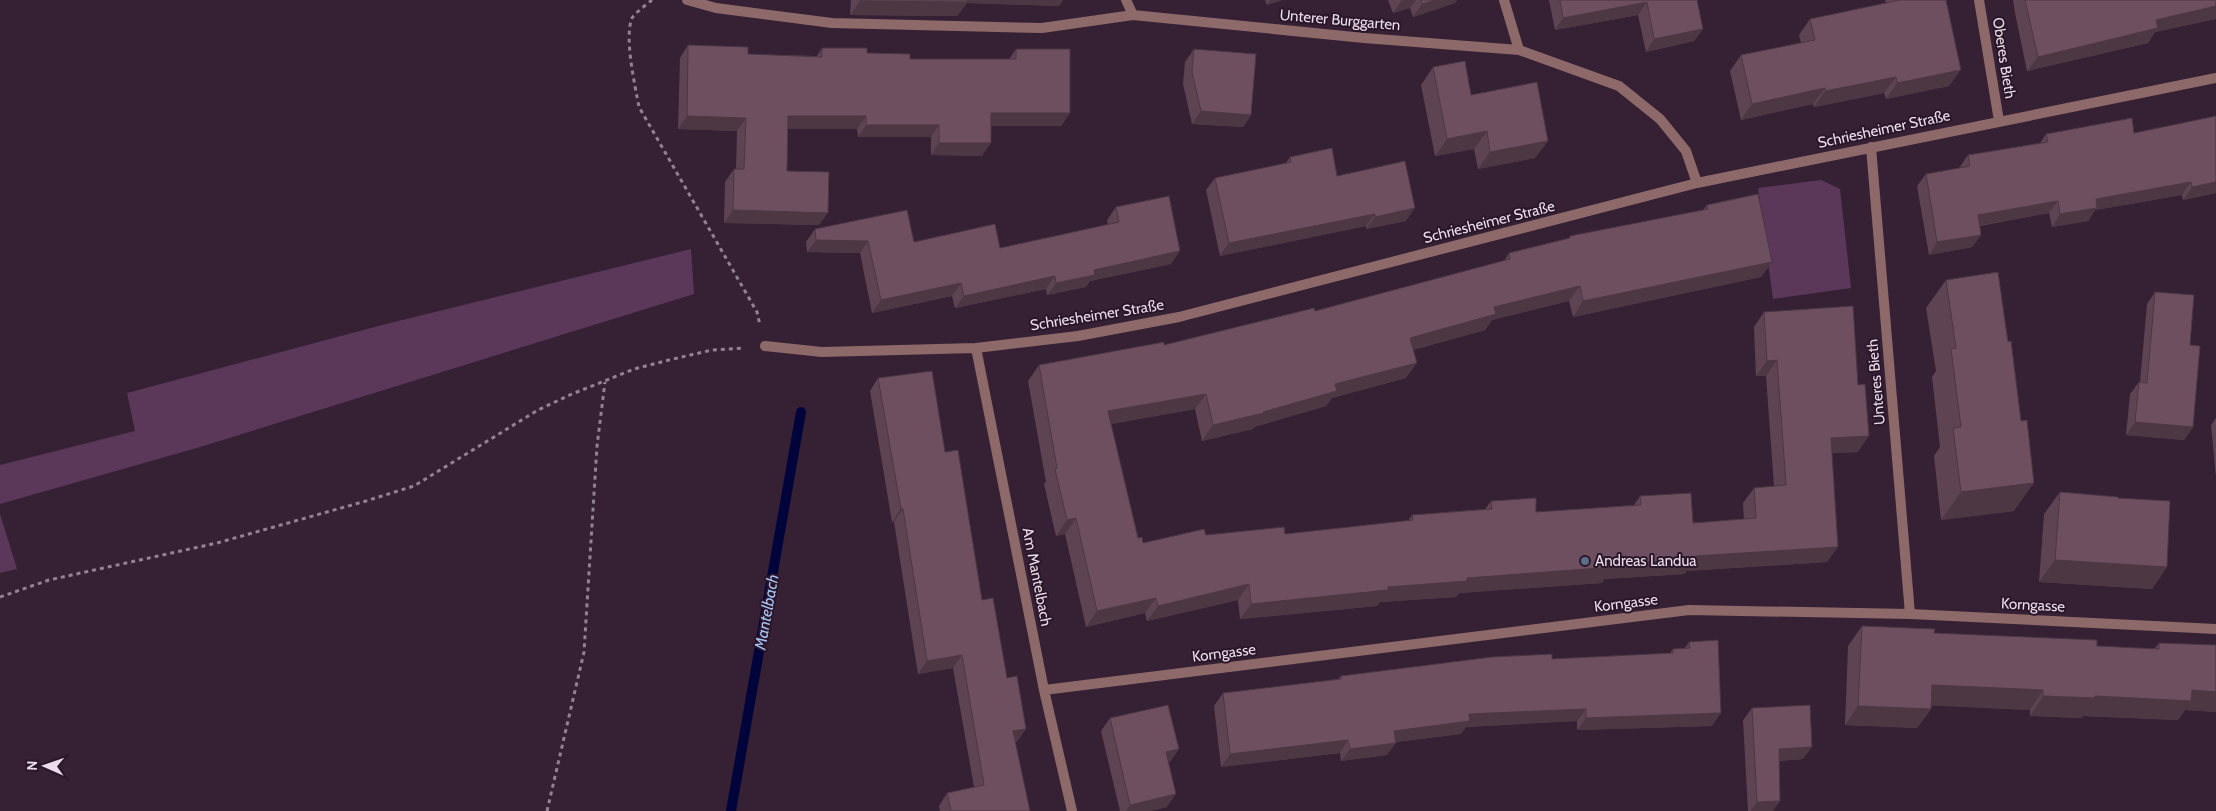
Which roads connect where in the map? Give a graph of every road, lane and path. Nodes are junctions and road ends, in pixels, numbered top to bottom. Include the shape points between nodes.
1 (652, 0) edge
2 (688, 0) edge
3 (1126, 0) edge
4 (1504, 0) edge
5 (1979, 0) edge
6 (1133, 15) junction
7 (1519, 50) junction
8 (2216, 78) edge
9 (1999, 121) junction
10 (1872, 147) junction
11 (1697, 183) junction
12 (765, 346) junction
13 (976, 348) junction
14 (605, 381) junction
15 (0, 597) edge
16 (1910, 614) junction
17 (2216, 629) edge
18 (1044, 690) junction
19 (547, 811) edge
20 (1072, 811) edge

1 - 12 path via 633,17 629,32 639,107 757,312
2 - 6 street, Unterer Burggarten via 716,8 832,23 1042,28
3 - 6 street
4 - 7 street
5 - 9 street, Oberes Bieth
6 - 7 street, Unterer Burggarten
7 - 11 street, Unterer Burggarten via 1619,86 1660,119 1686,151
8 - 9 street, Schriesheimer Straße
9 - 10 street, Schriesheimer Straße
10 - 11 street, Schriesheimer Straße
10 - 16 street, Unteres Bieth
11 - 13 street, Schriesheimer Straße via 1179,317 1078,336
12 - 13 street, Schriesheimer Straße via 822,352
12 - 14 path via 712,350 634,369
13 - 18 street, Am Mantelbach
14 - 15 path via 538,410 414,486 217,543 49,580
14 - 19 path via 597,446 584,652
16 - 17 street, Korngasse
16 - 18 street, Korngasse via 1689,610
18 - 20 street, Am Mantelbach

